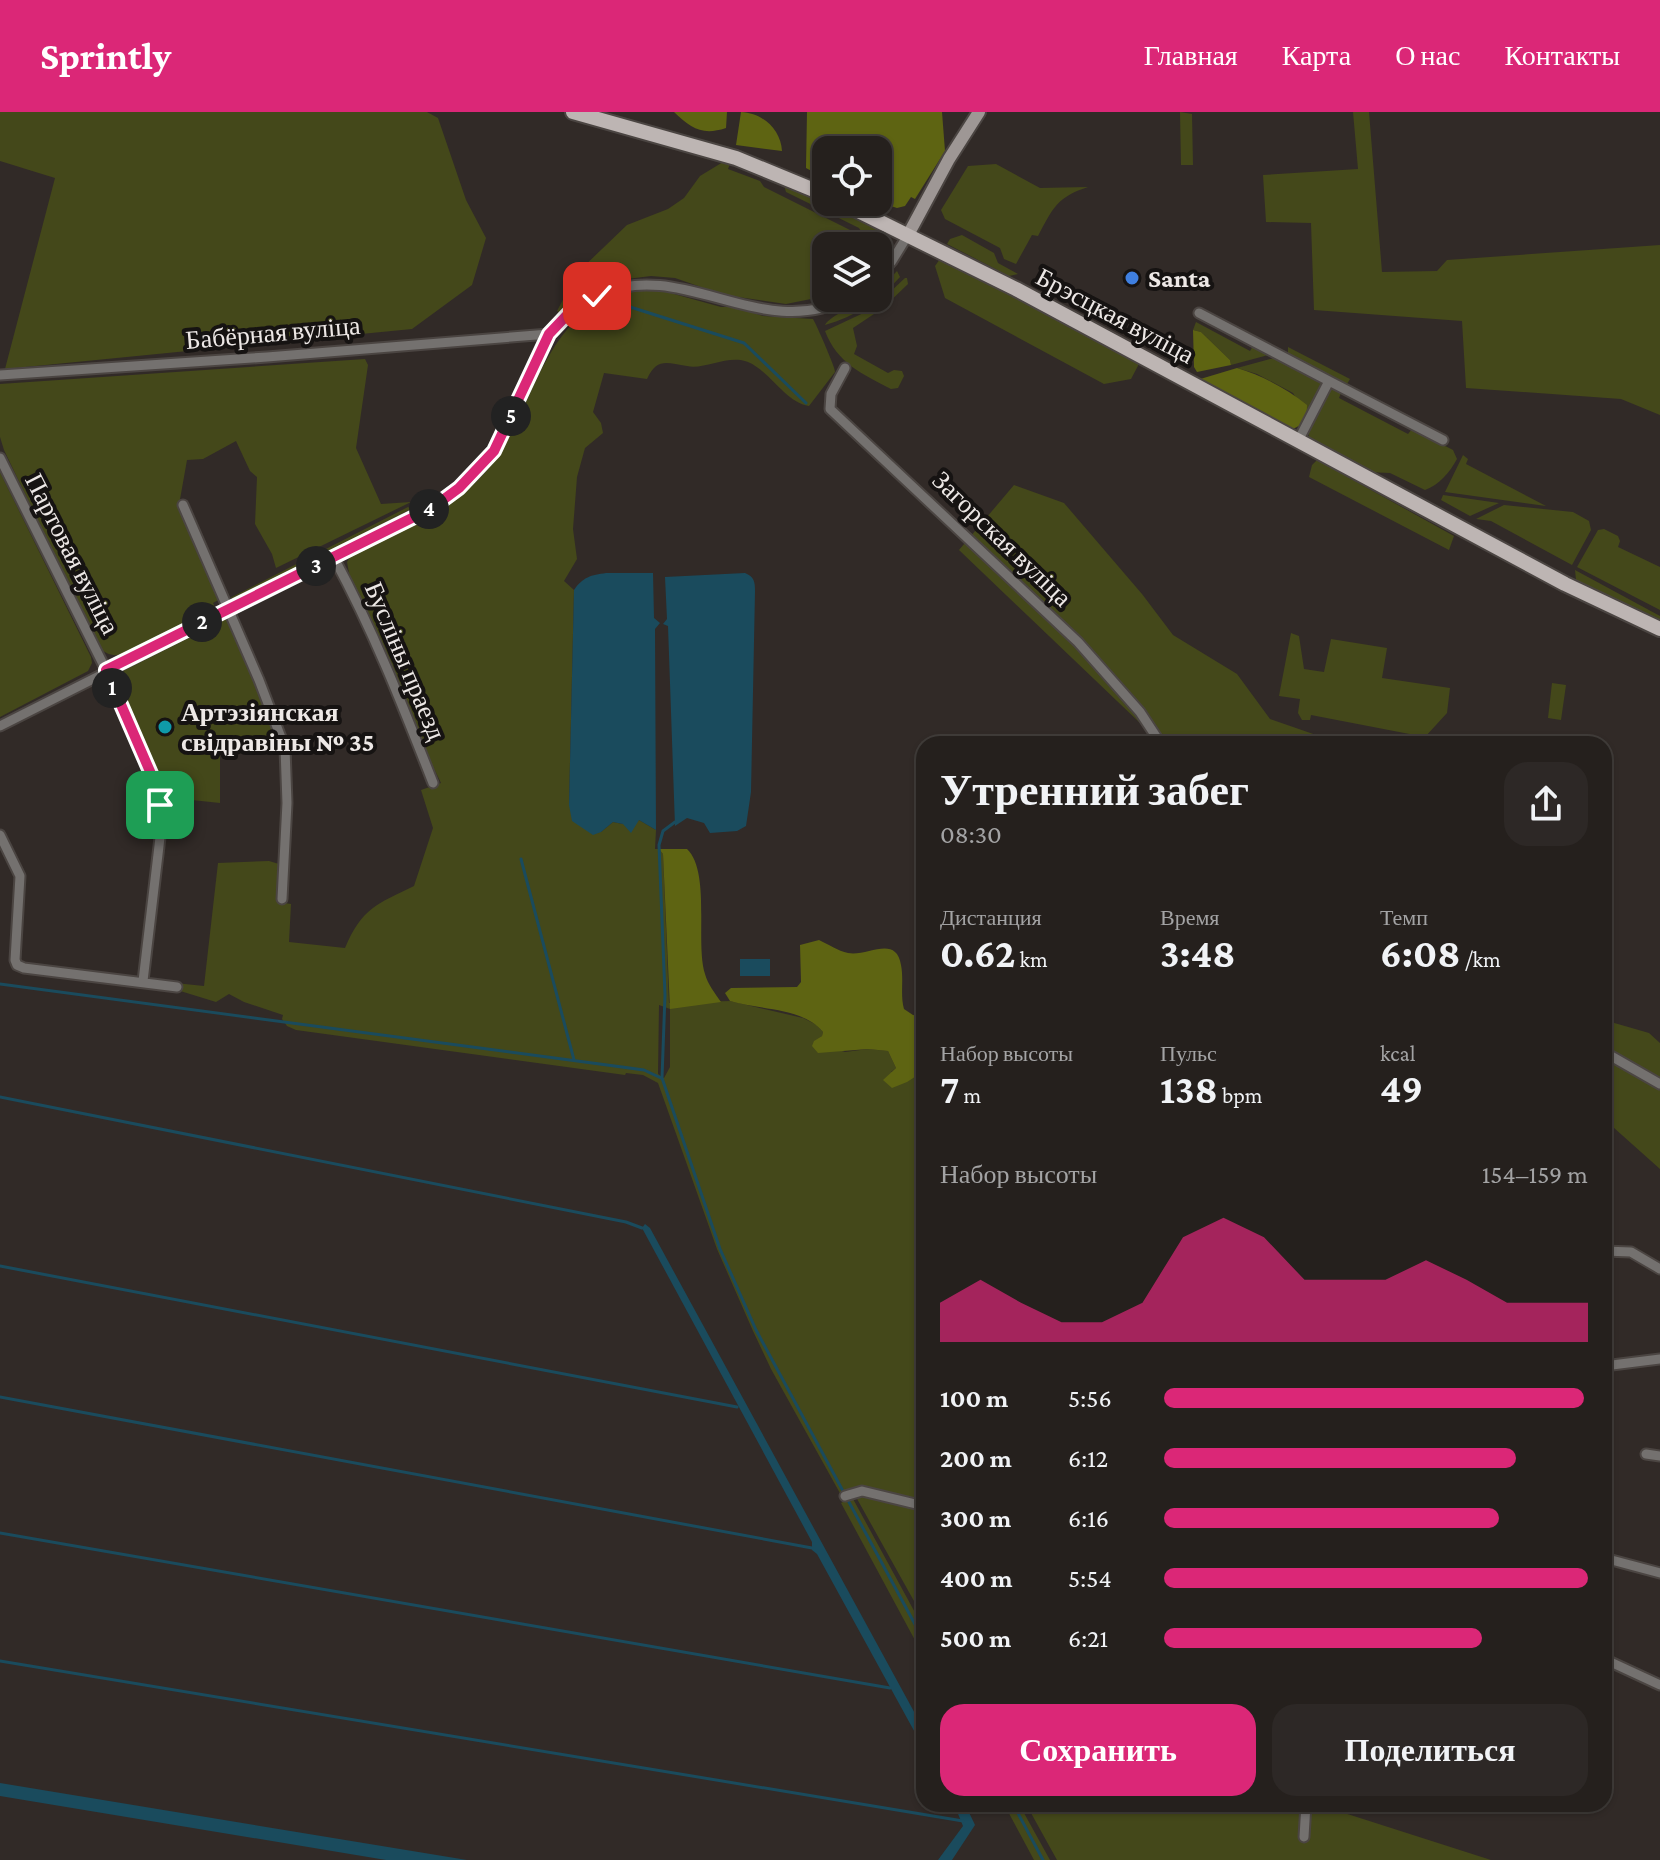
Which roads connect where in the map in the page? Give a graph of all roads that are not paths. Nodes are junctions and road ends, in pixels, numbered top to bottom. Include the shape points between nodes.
1 (573, 112) edge
2 (979, 112) edge
3 (812, 189) edge
4 (869, 216) edge
5 (908, 235) junction
6 (892, 261) edge
7 (812, 309) edge
8 (1199, 313) dead end
9 (549, 334) junction
10 (845, 368) dead end
11 (0, 375) edge
12 (1329, 381) junction
13 (1443, 440) dead end
14 (1298, 441) junction
15 (0, 458) edge
16 (183, 505) dead end
17 (334, 558) junction
18 (226, 609) junction
19 (1660, 629) edge
20 (106, 670) junction
21 (0, 726) edge
22 (1156, 736) edge
23 (433, 783) dead end
24 (0, 835) edge
25 (282, 899) dead end
26 (143, 981) junction
27 (177, 987) dead end
28 (1612, 1057) edge
29 (1660, 1084) edge
30 (1612, 1251) edge
31 (1660, 1269) edge
32 (1660, 1359) edge
33 (1612, 1365) edge
34 (1646, 1454) dead end
35 (1660, 1456) edge
36 (845, 1496) dead end
37 (916, 1504) edge
38 (1612, 1560) edge
39 (1660, 1573) edge
40 (1612, 1663) edge
41 (1660, 1685) edge
42 (1306, 1812) edge
43 (1304, 1837) dead end

1 - 3 main road via 736,158
2 - 5 street
4 - 5 main road, Брэсцкая вуліца
5 - 6 street
5 - 14 main road, Брэсцкая вуліца
7 - 9 street via 780,311 730,303 650,283 597,296
8 - 12 street, Брэсцкая вуліца
9 - 11 street, Бабёрная вуліца
9 - 17 street, Партовая вуліца via 494,451 479,469 432,508
10 - 22 street, Загорская вуліца via 831,394 830,409 1078,642
12 - 13 street, Брэсцкая вуліца
12 - 14 street
14 - 19 main road, Брэсцкая вуліца
15 - 20 street, Партовая вуліца
16 - 18 street
17 - 18 street, Партовая вуліца
17 - 23 street, Бусліны праезд via 390,671
18 - 20 street, Партовая вуліца
18 - 25 street via 285,748
20 - 21 street, Партовая вуліца
20 - 26 street via 160,805
24 - 26 street via 20,876 17,965
26 - 27 street
28 - 29 street
30 - 31 street via 1631,1252
32 - 33 street
34 - 35 street
36 - 37 street via 862,1491
38 - 39 street
40 - 41 street
42 - 43 street

